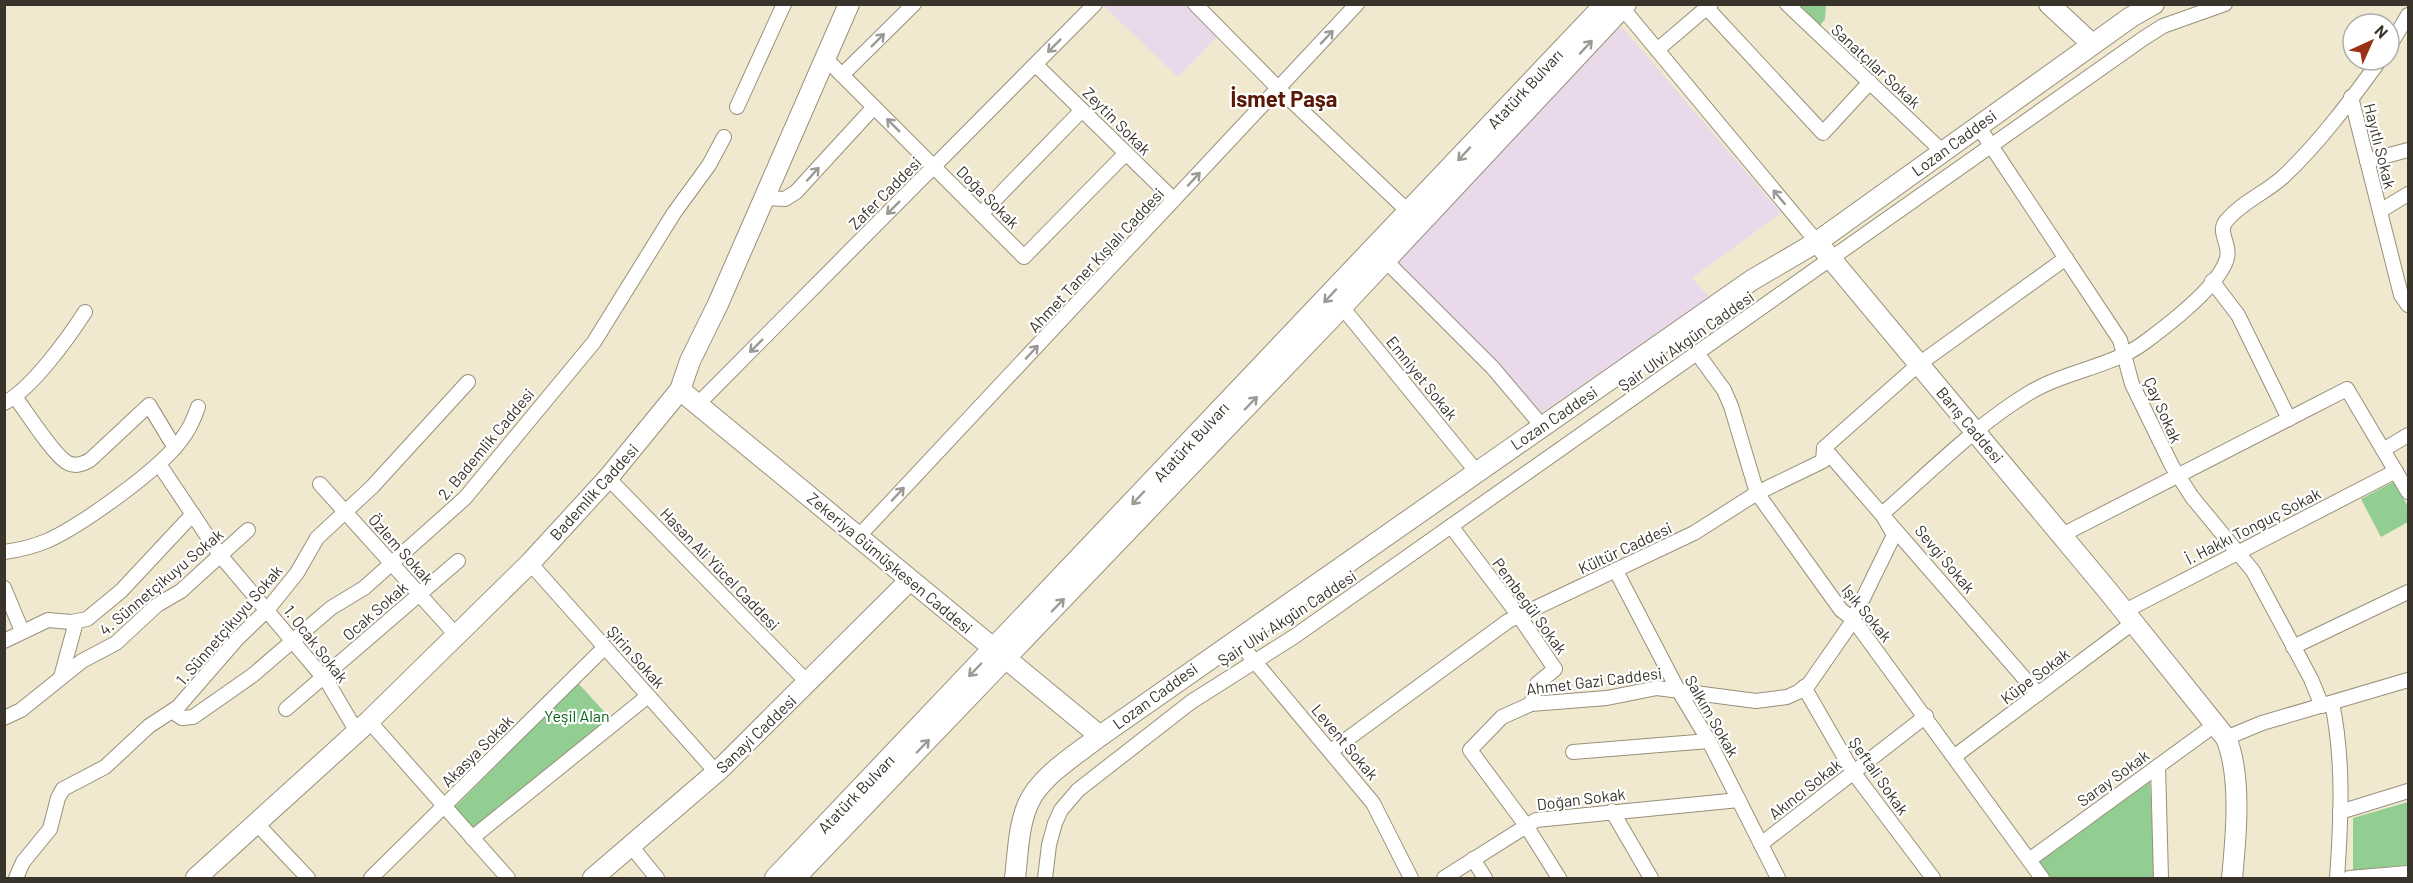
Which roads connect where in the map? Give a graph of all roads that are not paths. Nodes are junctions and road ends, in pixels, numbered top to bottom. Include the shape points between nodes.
1 (784, 4) edge
2 (849, 4) edge
3 (914, 4) edge
4 (1095, 4) edge
5 (1195, 4) edge
6 (1358, 4) edge
7 (1787, 4) edge
8 (2049, 4) edge
9 (2154, 4) edge
10 (2225, 4) edge
11 (1618, 5) edge
12 (1709, 6) edge
13 (2409, 15) edge
14 (2401, 28) edge
15 (2092, 44) junction
16 (1657, 50) junction
17 (825, 58) junction
18 (1036, 64) junction
19 (2371, 72) edge
20 (842, 75) junction
21 (1870, 82) junction
22 (1279, 89) junction
23 (2351, 98) junction
24 (737, 107) dead end
25 (874, 107) junction
26 (1083, 110) junction
27 (1978, 126) junction
28 (724, 137) dead end
29 (1991, 145) junction
30 (2409, 150) edge
31 (1943, 152) junction
32 (1126, 153) junction
33 (2367, 161) junction
34 (934, 166) junction
35 (2409, 194) edge
36 (765, 198) junction
37 (1174, 200) junction
38 (2380, 211) junction
39 (981, 214) junction
40 (1415, 218) junction
41 (1817, 242) junction
42 (1380, 255) junction
43 (1830, 258) junction
44 (2066, 258) junction
45 (2212, 281) junction
46 (2409, 305) edge
47 (1342, 307) junction
48 (85, 312) dead end
49 (1697, 353) junction
50 (2125, 354) junction
51 (1919, 364) junction
52 (468, 382) dead end
53 (680, 390) junction
54 (10, 400) edge
55 (698, 404) junction
56 (198, 407) dead end
57 (2289, 419) junction
58 (1542, 426) junction
59 (1976, 432) junction
60 (2409, 435) edge
61 (175, 448) junction
62 (1824, 448) junction
63 (2383, 450) junction
64 (159, 464) junction
65 (1476, 471) junction
66 (2396, 471) junction
67 (2177, 476) junction
68 (608, 478) junction
69 (320, 484) dead end
70 (2409, 492) edge
71 (1757, 493) junction
72 (345, 512) junction
73 (193, 513) junction
74 (1882, 514) junction
75 (1451, 526) junction
76 (248, 530) dead end
77 (2061, 535) junction
78 (858, 537) junction
79 (4, 552) edge
80 (2240, 552) junction
81 (220, 555) junction
82 (458, 561) dead end
83 (530, 563) junction
84 (392, 564) junction
85 (1616, 571) junction
86 (910, 580) junction
87 (4, 588) edge
88 (2409, 592) edge
89 (419, 594) junction
90 (268, 609) junction
91 (1519, 616) junction
92 (2129, 617) junction
93 (1853, 619) junction
94 (76, 622) junction
95 (22, 631) junction
96 (457, 636) junction
97 (294, 639) junction
98 (1236, 639) junction
99 (4, 641) edge
100 (2293, 646) junction
101 (605, 647) junction
102 (1000, 655) junction
103 (1255, 662) junction
104 (324, 676) junction
105 (61, 677) junction
106 (2409, 680) edge
107 (808, 683) junction
108 (1804, 687) junction
109 (1677, 688) junction
110 (2038, 694) junction
111 (648, 696) junction
112 (1531, 704) junction
113 (2327, 705) junction
114 (286, 709) dead end
115 (173, 712) junction
116 (1926, 716) junction
117 (4, 718) edge
118 (363, 727) junction
119 (2221, 731) junction
120 (1100, 736) junction
121 (1709, 741) junction
122 (1331, 751) junction
123 (1573, 752) dead end
124 (1955, 756) junction
125 (2158, 766) junction
126 (716, 772) junction
127 (1853, 772) junction
128 (2409, 791) edge
129 (1738, 800) junction
130 (444, 807) junction
131 (1612, 811) junction
132 (2340, 812) junction
133 (1525, 824) junction
134 (258, 825) junction
135 (472, 838) junction
136 (1761, 844) junction
137 (631, 846) junction
138 (1473, 859) junction
139 (2029, 860) junction
140 (2409, 873) edge
141 (16, 879) edge
142 (196, 879) edge
143 (308, 879) edge
144 (371, 879) edge
145 (508, 879) edge
146 (593, 879) edge
147 (657, 879) edge
148 (775, 879) edge
149 (795, 879) edge
150 (1015, 879) edge
151 (1045, 879) edge
152 (1411, 879) edge
153 (1444, 879) edge
154 (1485, 879) edge
155 (1559, 879) edge
156 (1651, 879) edge
157 (1778, 879) edge
158 (1933, 879) edge
159 (2042, 879) edge
160 (2161, 879) edge
161 (2232, 879) edge
162 (2337, 879) edge
163 (2349, 879) edge

1 - 24 street
2 - 17 street, Bademlik Caddesi
20 -> 3 street
4 -> 18 street, Zafer Caddesi
5 - 22 street
22 -> 6 street, Ahmet Taner Kışlalı Caddesi
7 - 21 street, Sanatçılar Sokak
8 - 15 street
9 - 15 street, Lozan Caddesi
10 - 29 street, Şair Ulvi Akgün Caddesi via 2155,31
11 - 16 street, Barış Caddesi
11 - 40 street, Atatürk Bulvarı
12 - 16 street
12 - 21 street via 1823,133
13 - 14 street
15 - 27 street, Lozan Caddesi
41 -> 16 street, Barış Caddesi
17 - 20 street, Doğa Sokak
17 - 36 street, Bademlik Caddesi
18 - 26 street, Zeytin Sokak
18 - 34 street, Zafer Caddesi
19 - 23 street
20 - 25 street, Doğa Sokak
21 - 31 street, Sanatçılar Sokak
37 -> 22 street, Ahmet Taner Kışlalı Caddesi
22 - 40 street
23 - 33 street, Hayıtlı Sokak
23 - 45 street via 2284,176 2225,221 2222,230 2228,245 2227,259
34 -> 25 street, Doğa Sokak
36 -> 25 street via 785,199 796,192
26 - 32 street, Zeytin Sokak
26 - 39 street
27 - 29 street, Çay Sokak
27 - 31 street, Lozan Caddesi
28 - 84 street, 2. Bademlik Caddesi via 588,350 471,491
29 - 43 street, Şair Ulvi Akgün Caddesi
29 - 44 street, Çay Sokak
30 - 33 street
31 - 41 street, Lozan Caddesi
32 - 37 street, Zeytin Sokak
32 - 39 street, Doğa Sokak via 1024,257
33 - 38 street, Hayıtlı Sokak
34 - 39 street, Doğa Sokak
34 -> 55 street, Zafer Caddesi
35 - 38 street
36 - 53 street, Bademlik Caddesi
78 -> 37 street, Ahmet Taner Kışlalı Caddesi
38 - 46 street, Hayıtlı Sokak via 2401,295
40 - 42 street, Atatürk Bulvarı
41 - 43 street, Barış Caddesi
41 - 58 street, Lozan Caddesi via 1752,280
42 - 47 street, Atatürk Bulvarı
42 - 58 street via 1486,361
42 -> 102 street, Atatürk Bulvarı
43 - 49 street, Şair Ulvi Akgün Caddesi
43 - 51 street, Barış Caddesi
44 - 50 street, Çay Sokak via 2120,340
44 - 51 street, Kültür Caddesi
45 - 50 street via 2145,342
45 - 57 street via 2238,315
47 - 65 street, Emniyet Sokak
102 -> 47 street, Atatürk Bulvarı
48 - 54 street via 62,346
49 - 71 street, Işık Sokak via 1731,406
49 - 75 street, Şair Ulvi Akgün Caddesi
50 - 59 street via 2043,385
50 - 67 street, Çay Sokak via 2137,395
51 - 59 street, Barış Caddesi
51 - 62 street, Kültür Caddesi
52 - 72 street, 1. Sünnetçikuyu Sokak
53 - 55 street, Zekeriya Gümüşkesen Caddesi
53 - 68 street, Bademlik Caddesi
54 - 61 street via 71,465 90,460 149,405
55 - 78 street, Zekeriya Gümüşkesen Caddesi
56 - 61 street
57 - 63 street via 2347,389
57 - 67 street
58 - 65 street, Lozan Caddesi
59 - 74 street
59 - 77 street, Barış Caddesi
60 - 63 street
61 - 64 street
62 - 71 street, Kültür Caddesi via 1823,461
62 - 74 street, Sevgi Sokak
63 - 66 street
64 - 73 street, 1. Ocak Sokak
64 - 79 street via 52,538
65 - 98 street, Lozan Caddesi
66 - 70 street
66 - 80 street, İ. Hakkı Tonguç Sokak
67 - 77 street
67 - 80 street, Çay Sokak
68 - 83 street, Bademlik Caddesi
68 - 107 street, Hasan Ali Yücel Caddesi
69 - 72 street, Özlem Sokak
71 - 85 street, Kültür Caddesi via 1694,533
71 - 93 street, Işık Sokak via 1841,610
72 - 84 street, Özlem Sokak
72 - 90 street, 1. Sünnetçikuyu Sokak via 317,538 297,573
73 - 81 street, 1. Ocak Sokak
73 - 94 street via 108,602 87,619
74 - 93 street, Ahmet Gazi Caddesi via 1894,535
74 - 110 street, Sevgi Sokak
75 - 91 street, Pembegül Sokak
75 - 103 street, Şair Ulvi Akgün Caddesi
76 - 81 street, 4. Sünnetçikuyu Sokak
77 - 92 street, Barış Caddesi
78 - 86 street, Zekeriya Gümüşkesen Caddesi
80 - 92 street, İ. Hakkı Tonguç Sokak
80 - 100 street, Çay Sokak
81 - 90 street, 1. Ocak Sokak
81 - 105 street, 4. Sünnetçikuyu Sokak via 112,646
82 - 89 street, Ocak Sokak
83 - 96 street, Bademlik Caddesi
83 - 101 street, Şirin Sokak
84 - 89 street, Özlem Sokak
84 - 97 street, 2. Bademlik Caddesi
85 - 91 street, Kültür Caddesi
85 - 109 street, Salkım Sokak
86 - 102 street, Zekeriya Gümüşkesen Caddesi
86 - 107 street, Sanayi Caddesi
87 - 95 street
88 - 100 street
89 - 96 street, Özlem Sokak
89 - 104 street, Ocak Sokak
90 - 97 street, 1. Ocak Sokak
90 - 115 street, 1. Sünnetçikuyu Sokak
91 - 112 street, Pembegül Sokak via 1555,669 1537,684
91 - 122 street, Kültür Caddesi via 1465,651
92 - 110 street, Küpe Sokak
92 - 119 street, Barış Caddesi
93 - 108 street, Ahmet Gazi Caddesi
93 - 116 street, Işık Sokak
94 - 95 street via 48,620
94 - 105 street
95 - 99 street
96 - 118 street, Bademlik Caddesi
97 - 104 street, 1. Ocak Sokak
97 - 115 street, 2. Bademlik Caddesi via 201,713 188,718
98 - 103 street, Levent Sokak
98 - 120 street, Lozan Caddesi
100 - 113 street, Çay Sokak
101 - 111 street, Şirin Sokak
101 - 130 street, Akasya Sokak
102 - 120 street, Zekeriya Gümüşkesen Caddesi
102 -> 148 street, Atatürk Bulvarı
149 -> 102 street, Atatürk Bulvarı
103 - 122 street, Levent Sokak
103 - 151 street, Şair Ulvi Akgün Caddesi via 1174,715 1078,790 1055,823
104 - 114 street, Ocak Sokak
104 - 118 street, 1. Ocak Sokak
105 - 117 street, 4. Sünnetçikuyu Sokak via 21,710
106 - 113 street, Saray Sokak
107 - 126 street, Sanayi Caddesi
108 - 109 street, Ahmet Gazi Caddesi via 1787,697 1756,701
108 - 127 street, Şeftali Sokak
109 - 112 street, Ahmet Gazi Caddesi
109 - 121 street, Salkım Sokak
110 - 124 street, Küpe Sokak
111 - 126 street, Şirin Sokak
111 - 135 street
112 - 133 street, Ahmet Gazi Caddesi via 1502,717 1470,750
113 - 119 street, Saray Sokak
113 - 132 street, Çay Sokak via 2338,747
115 - 141 street, 1. Sünnetçikuyu Sokak via 149,726 105,767 63,789 47,834 23,862
116 - 124 street, Işık Sokak
116 - 127 street, Akıncı Sokak
118 - 130 street, 1. Ocak Sokak
118 - 134 street, Bademlik Caddesi
119 - 125 street, Saray Sokak
119 - 161 street, Barış Caddesi via 2232,753 2236,776
120 - 150 street, Lozan Caddesi via 1050,777 1029,801 1020,833
121 - 123 street
121 - 129 street, Salkım Sokak
122 - 152 street, Levent Sokak via 1374,803
124 - 139 street, Işık Sokak
125 - 139 street, Saray Sokak
125 - 160 street
126 - 137 street, Sanayi Caddesi
127 - 136 street, Akıncı Sokak
127 - 158 street, Şeftali Sokak
128 - 132 street
129 - 131 street, Doğan Sokak
129 - 136 street, Salkım Sokak
130 - 135 street, 1. Ocak Sokak
130 - 144 street, Akasya Sokak
131 - 133 street, Doğan Sokak via 1549,816
131 - 156 street
132 - 162 street, Çay Sokak
133 - 138 street, Doğan Sokak
133 - 155 street
134 - 142 street, Bademlik Caddesi
134 - 143 street
135 - 145 street, 1. Ocak Sokak
136 - 157 street, Salkım Sokak
137 - 146 street, Sanayi Caddesi
137 - 147 street
138 - 153 street, Doğan Sokak
138 - 154 street
139 - 159 street, Işık Sokak
140 - 163 street

